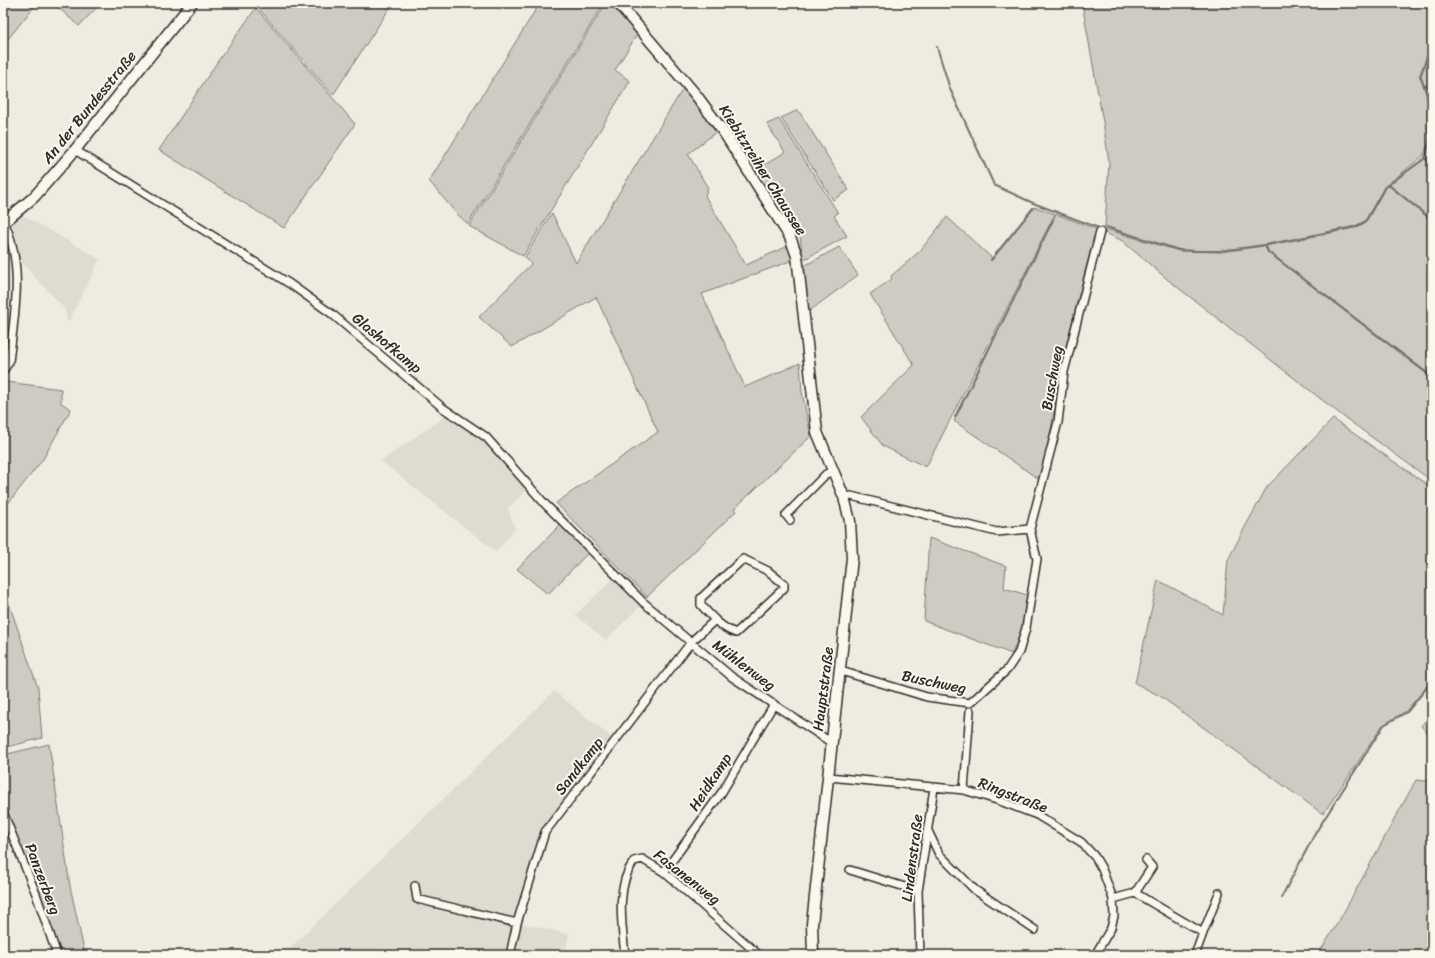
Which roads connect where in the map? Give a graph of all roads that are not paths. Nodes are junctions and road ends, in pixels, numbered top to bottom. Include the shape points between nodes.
1 (192, 3) edge
2 (618, 3) edge
3 (75, 150) junction
4 (4, 223) edge
5 (1100, 232) dead end
6 (3, 371) edge
7 (817, 432) joint
8 (833, 471) junction
9 (844, 497) junction
10 (790, 520) dead end
11 (1030, 529) junction
12 (643, 602) joint
13 (715, 620) junction
14 (692, 641) junction
15 (841, 671) junction
16 (774, 704) junction
17 (970, 711) dead end
18 (832, 743) junction
19 (829, 777) junction
20 (934, 788) junction
21 (964, 790) junction
22 (3, 812) edge
23 (928, 830) junction
24 (1146, 860) dead end
25 (850, 870) dead end
26 (664, 872) junction
27 (415, 886) dead end
28 (918, 891) junction
29 (1135, 893) junction
30 (1219, 893) dead end
31 (1113, 899) junction
32 (516, 923) junction
33 (1035, 930) dead end
34 (1202, 933) junction
35 (57, 955) edge
36 (510, 955) edge
37 (625, 955) edge
38 (759, 955) edge
39 (813, 955) edge
40 (920, 955) edge
41 (1095, 955) edge
42 (1195, 955) edge

1 - 3 street, An der Bundesstraße
2 - 7 street, Kiebitzreiher Chaussee via 696,94 790,237 800,267
3 - 4 street, An der Bundesstraße via 34,197
3 - 12 street, Glashofkamp via 284,280 332,314 444,408 486,437 545,504
4 - 6 street via 15,252 17,286 9,362
5 - 11 street, Buschweg via 1064,372 1058,422
7 - 8 street, Hauptstraße
8 - 9 street, Hauptstraße
8 - 10 street via 826,474 786,515
9 - 11 street via 851,496 997,532
9 - 15 street, Hauptstraße via 850,521 852,558
11 - 15 street, Buschweg via 1038,559 1026,628 1019,652 1008,670 970,703 927,697
12 - 14 street, Mühlenweg
13 - 13 street via 701,604 701,598 743,559 768,571 784,584 784,588 736,633
13 - 14 street, Sandkamp
14 - 16 street, Mühlenweg via 732,677
14 - 32 street, Sandkamp via 545,832
15 - 18 street, Hauptstraße
16 - 18 street, Mühlenweg
16 - 26 street, Heidkamp via 722,792
17 - 21 street
18 - 19 street, Hauptstraße
19 - 20 street, Ringstraße
19 - 39 street, Hauptstraße via 812,924
20 - 21 street, Ringstraße
20 - 23 street, Lindenstraße
21 - 31 street, Ringstraße via 1037,815 1081,842 1102,869
22 - 35 street, Panzerberg
23 - 28 street, Lindenstraße
23 - 33 street via 939,854 975,890
24 - 29 street via 1152,867
25 - 28 street
26 - 37 street, Fasanenweg via 642,859 634,861 627,870 620,915
26 - 38 street, Fasanenweg
27 - 32 street via 417,899
28 - 40 street, Lindenstraße
29 - 31 street
29 - 34 street
30 - 34 street
31 - 41 street, Ringstraße via 1114,916 1111,928
32 - 36 street, Sandkamp
34 - 42 street

